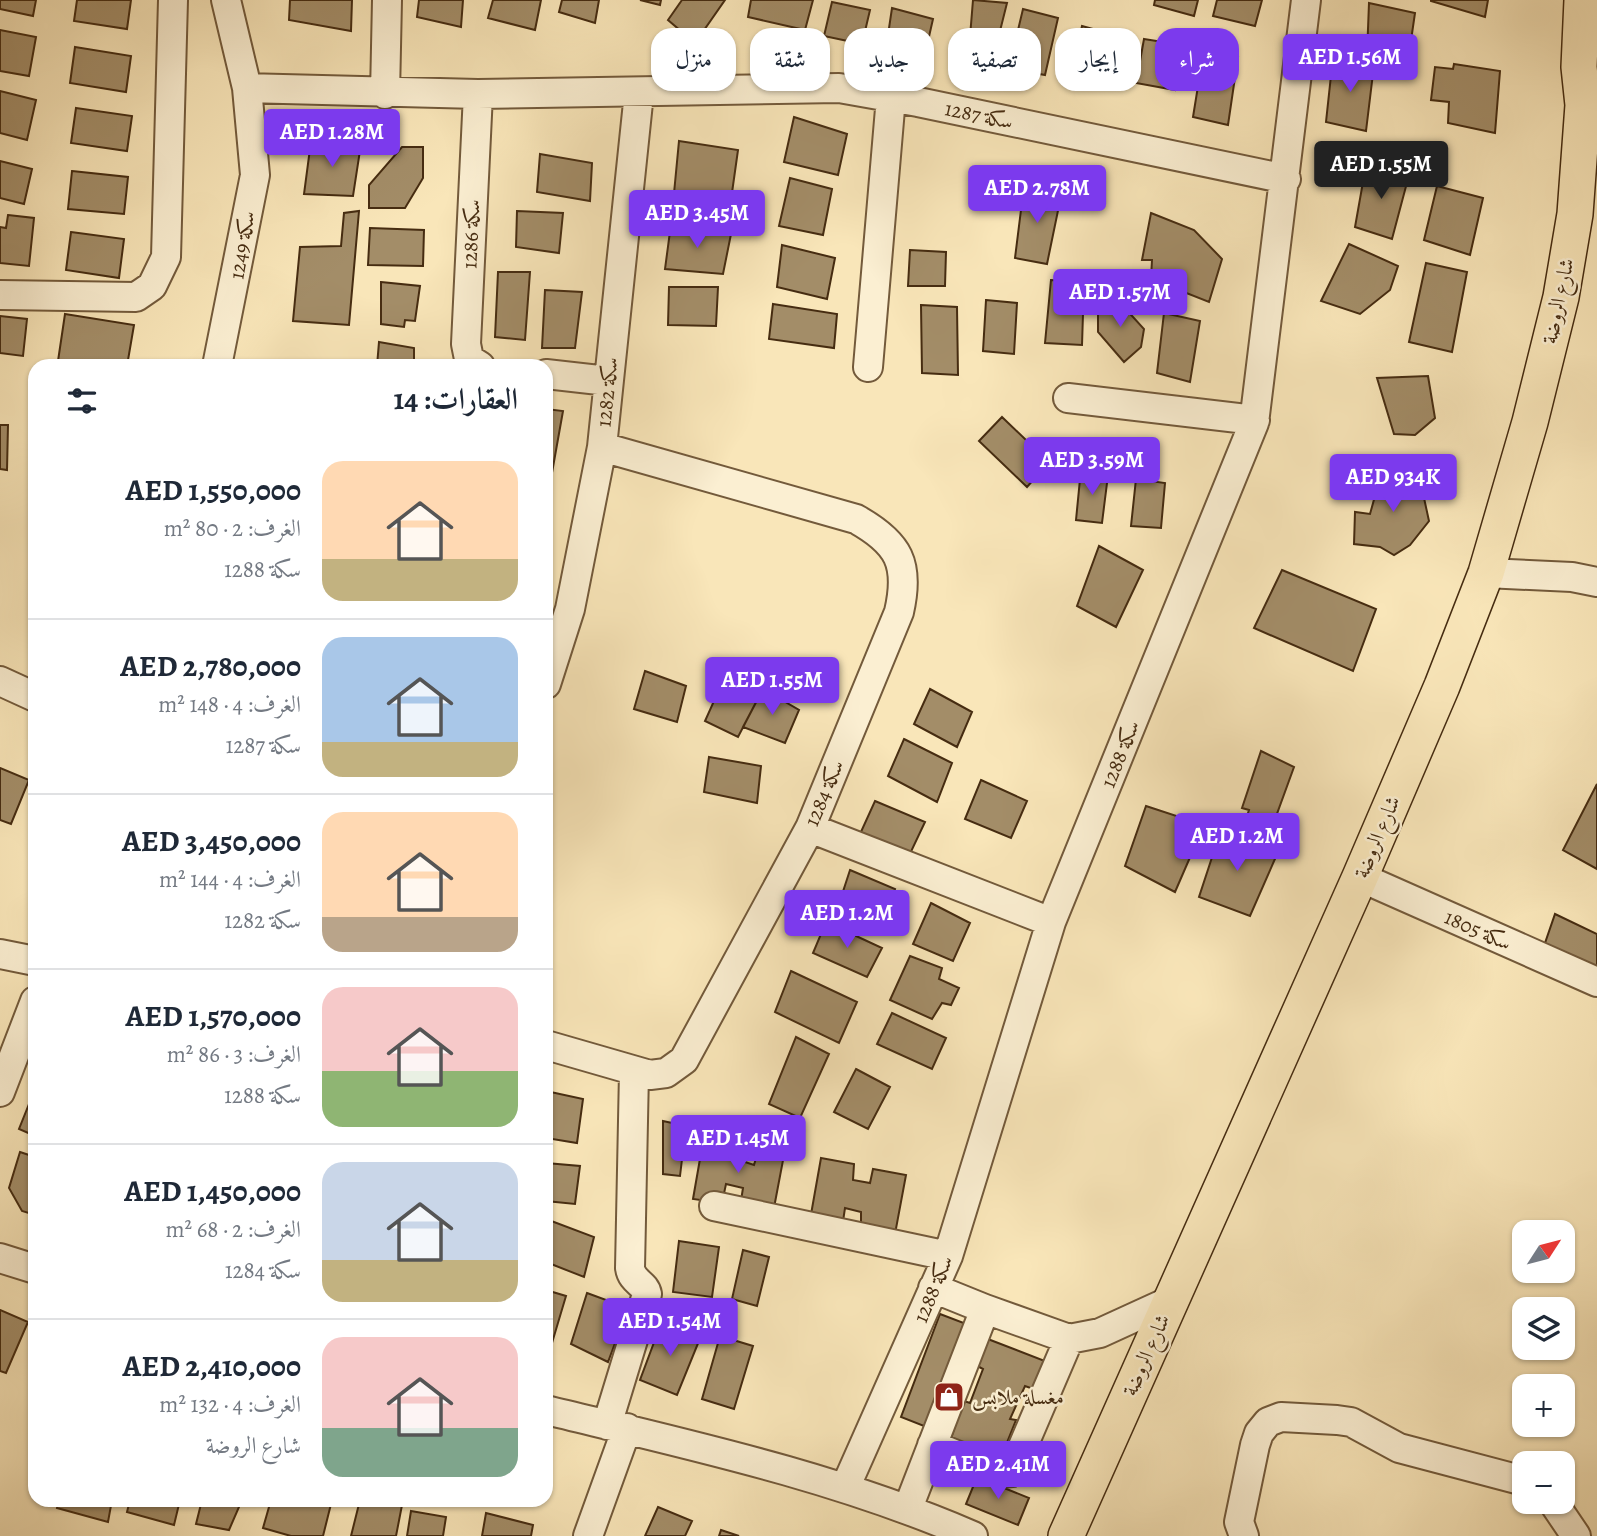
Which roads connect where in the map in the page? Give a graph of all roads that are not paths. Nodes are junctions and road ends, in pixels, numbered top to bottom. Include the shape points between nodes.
1 (173, 0) edge
2 (226, 0) edge
3 (387, 0) edge
4 (1306, 0) edge
5 (1582, 0) edge
6 (1597, 30) edge
7 (247, 88) junction
8 (639, 93) junction
9 (386, 94) junction
10 (478, 94) junction
11 (891, 97) junction
12 (1590, 106) edge
13 (1286, 179) junction
14 (0, 295) edge
15 (218, 359) edge
16 (469, 359) edge
17 (868, 367) dead end
18 (553, 375) edge
19 (608, 382) junction
20 (1068, 398) dead end
21 (1255, 420) junction
22 (602, 447) junction
23 (1486, 573) junction
24 (1597, 582) edge
25 (558, 608) edge
26 (553, 640) edge
27 (0, 681) edge
28 (28, 694) edge
29 (810, 828) junction
30 (1360, 877) junction
31 (1051, 922) junction
32 (0, 954) edge
33 (28, 960) edge
34 (1597, 982) edge
35 (28, 1025) edge
36 (553, 1047) edge
37 (634, 1072) junction
38 (0, 1092) edge
39 (714, 1206) dead end
40 (948, 1256) junction
41 (0, 1258) edge
42 (28, 1267) edge
43 (933, 1289) junction
44 (1170, 1301) junction
45 (985, 1309) junction
46 (1069, 1339) junction
47 (553, 1412) edge
48 (617, 1427) junction
49 (932, 1445) junction
50 (1512, 1478) edge
51 (845, 1488) junction
52 (908, 1508) junction
53 (1561, 1514) edge
54 (588, 1536) edge
55 (973, 1536) edge
56 (1066, 1536) edge
57 (1244, 1536) edge
58 (1576, 1536) edge

1 - 14 street via 166,257 152,286 136,297
2 - 7 street, سكة 1249
3 - 9 street
4 - 13 street, سكة 1288
5 - 12 main road, شارع الروضة via 1579,67
6 - 12 main road, شارع الروضة
7 - 9 street, سكة 1287
7 - 15 street, سكة 1249 via 255,175
8 - 10 street, سكة 1287
8 - 11 street, سكة 1287 via 839,89
8 - 19 street, سكة 1282
9 - 10 street, سكة 1287
10 - 16 street, سكة 1286 via 466,344
11 - 13 street, سكة 1287
11 - 17 street
12 - 23 main road, شارع الروضة via 1561,297
13 - 21 street, سكة 1288
18 - 19 street
19 - 22 street, سكة 1282
20 - 21 street
21 - 31 street, سكة 1288
22 - 25 street, سكة 1282
22 - 29 street, سكة 1284 via 856,519 883,534 901,559 904,587 899,612
23 - 24 street
23 - 30 main road, شارع الروضة
25 - 26 street, سكة 1282
27 - 28 street
29 - 31 street
29 - 37 street, سكة 1284 via 696,1044 666,1073
30 - 34 street, سكة 1805
30 - 44 main road, شارع الروضة
31 - 40 street, سكة 1288
32 - 33 street
35 - 38 street
36 - 37 street, سكة 1284
37 - 48 street via 630,1268 648,1294
39 - 40 street
40 - 43 street, سكة 1288
41 - 42 street
43 - 45 street
43 - 51 street, سكة 1288
44 - 46 street via 1100,1333
44 - 56 main road, شارع الروضة
45 - 46 street
45 - 49 street
46 - 49 street via 1012,1472 1000,1473
47 - 48 street
48 - 51 street
48 - 54 street
49 - 52 street
50 - 57 street via 1399,1448 1350,1422 1281,1417 1268,1422 1259,1433 1239,1522
51 - 52 street
52 - 55 street
53 - 58 street

